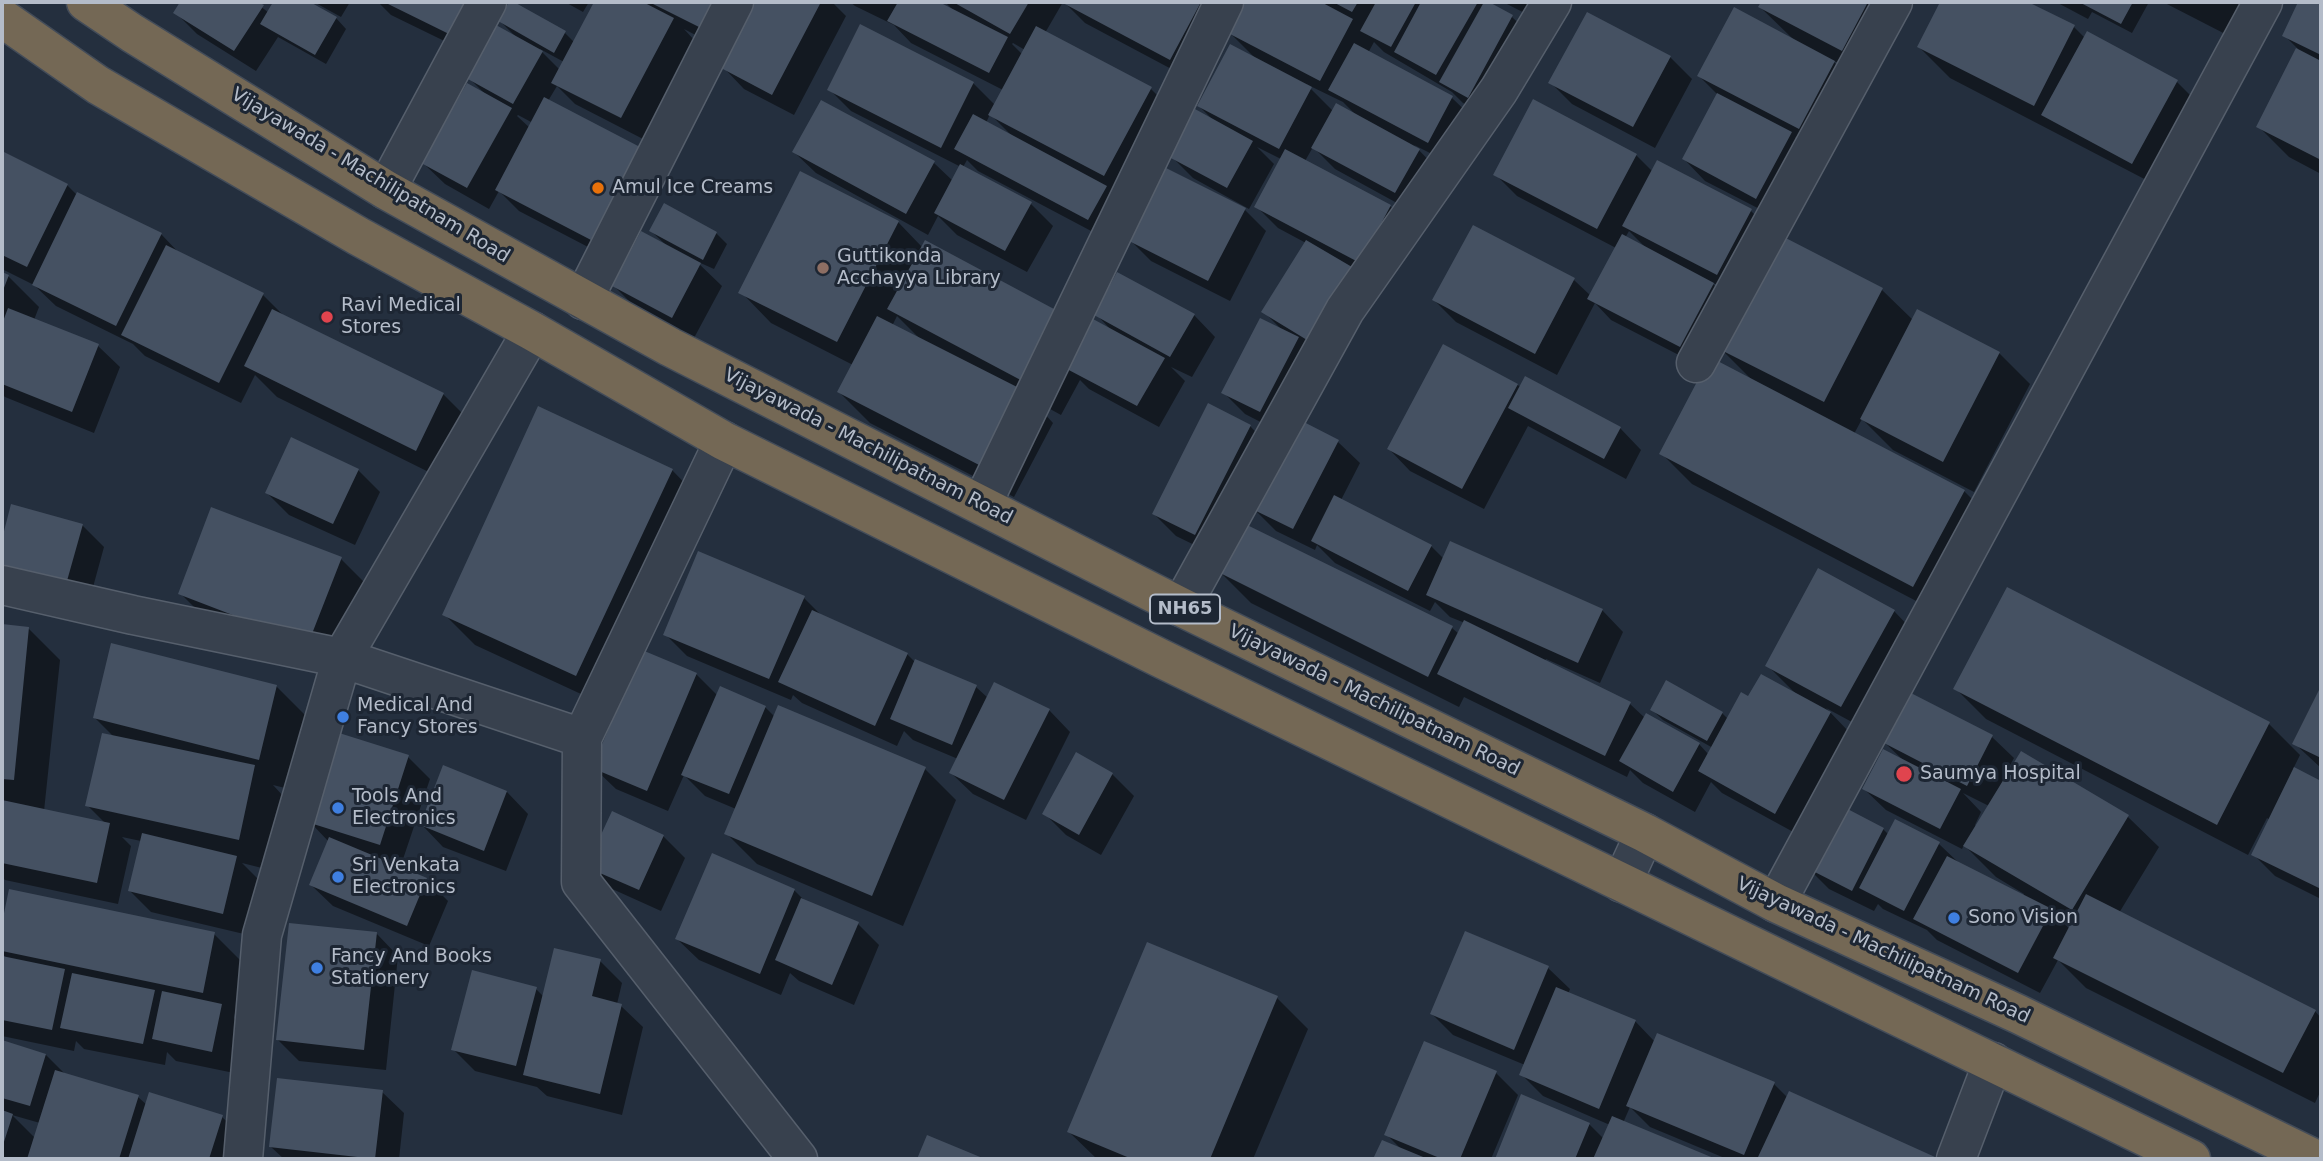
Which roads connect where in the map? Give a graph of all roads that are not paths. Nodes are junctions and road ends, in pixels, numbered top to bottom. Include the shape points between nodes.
1 (86, 2) edge
2 (487, 2) edge
3 (734, 2) edge
4 (1224, 2) edge
5 (1552, 2) edge
6 (1893, 2) edge
7 (2263, 2) edge
8 (2, 18) edge
9 (386, 190) junction
10 (583, 300) junction
11 (532, 331) junction
12 (1696, 363) dead end
13 (724, 441) junction
14 (982, 504) junction
15 (2, 584) edge
16 (1181, 607) junction
17 (342, 658) junction
18 (582, 738) junction
19 (1645, 833) junction
20 (1622, 883) junction
21 (1776, 903) junction
22 (1993, 1062) junction
23 (243, 1159) edge
24 (798, 1159) edge
25 (1956, 1159) edge
26 (2192, 1159) edge
27 (2315, 1159) edge

1 - 9 highway, Vijayawada - Machilipatnam Road / NH65
2 - 9 street
3 - 10 street
4 - 14 street
5 - 16 street via 1499,90 1345,310
6 - 12 street
7 - 21 street
8 - 11 highway, NH65 via 98,85
9 - 10 highway, Vijayawada - Machilipatnam Road / NH65
10 - 14 highway, Vijayawada - Machilipatnam Road / NH65
11 - 13 highway, NH65
11 - 17 street
13 - 18 street
13 - 20 highway, NH65
14 - 16 highway, Vijayawada - Machilipatnam Road / NH65
15 - 17 street
16 - 19 highway, Vijayawada - Machilipatnam Road / NH65
17 - 18 street
17 - 23 street via 262,935
18 - 24 street via 582,882
19 - 20 street
19 - 21 highway, Vijayawada - Machilipatnam Road / NH65
20 - 22 highway, NH65
21 - 27 highway, Vijayawada - Machilipatnam Road / NH65 via 2018,1014
22 - 25 street
22 - 26 highway, NH65

